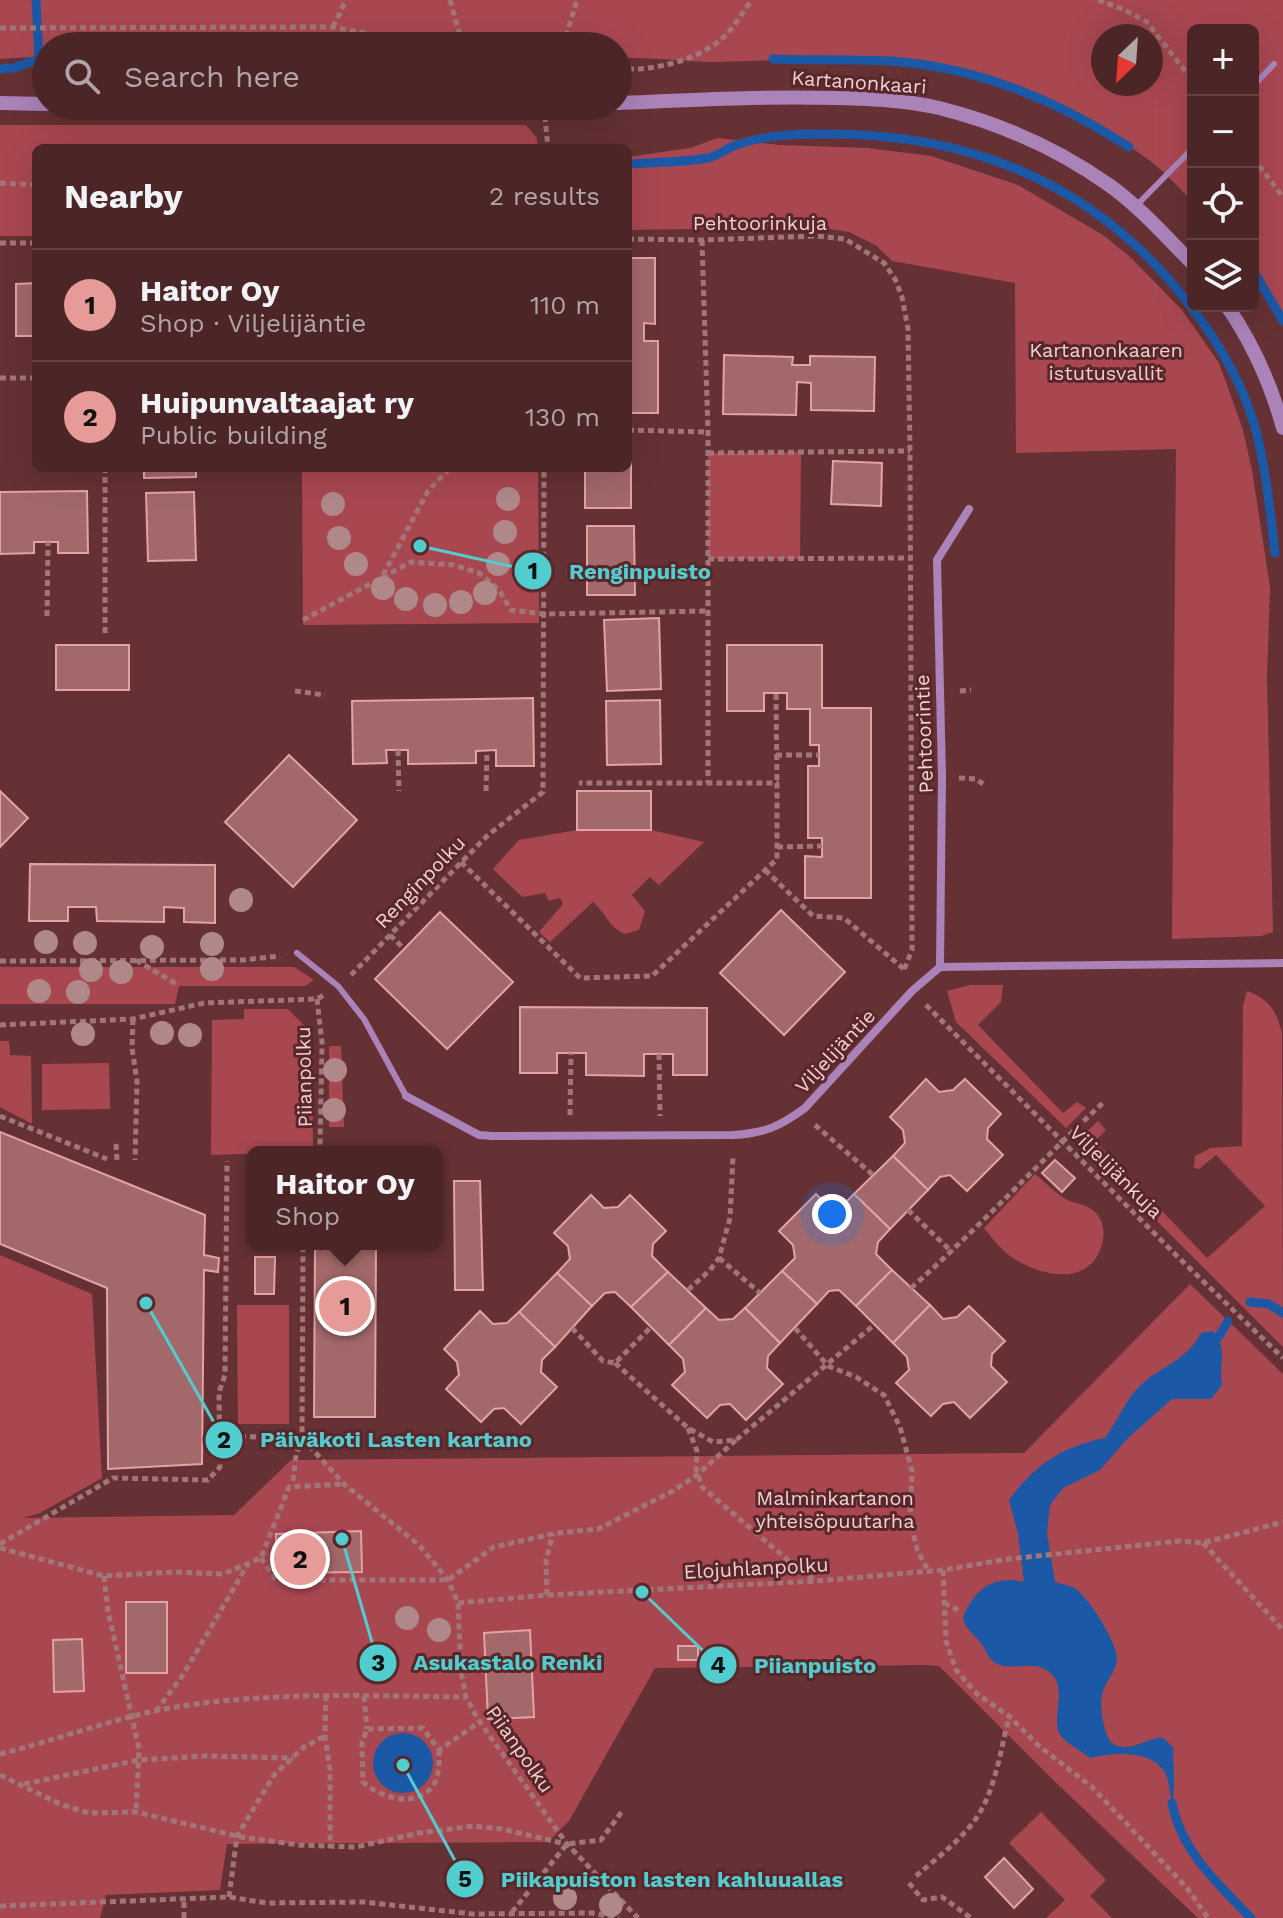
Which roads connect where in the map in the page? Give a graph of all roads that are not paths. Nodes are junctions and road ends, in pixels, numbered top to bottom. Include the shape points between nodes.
1 (1274, 64) dead end
2 (1259, 80) edge
3 (632, 102) edge
4 (0, 103) edge
5 (32, 104) edge
6 (1187, 154) edge
7 (1135, 207) junction
8 (1187, 258) edge
9 (1231, 312) edge
10 (1283, 428) edge
11 (969, 509) dead end
12 (297, 953) road end
13 (1283, 963) edge
14 (940, 967) junction
15 (406, 1096) joint

1 - 2 lane
3 - 7 street, Kartanonkaari via 787,96 938,108 1024,136 1110,186
4 - 5 street
6 - 7 lane
7 - 8 street, Kartanonkaari
9 - 10 street via 1273,391
11 - 14 street, Pehtoorintie via 937,560
12 - 15 lane via 338,986 364,1019
13 - 14 street
14 - 15 street, Viljelijäntie via 805,1108 766,1132 479,1135

